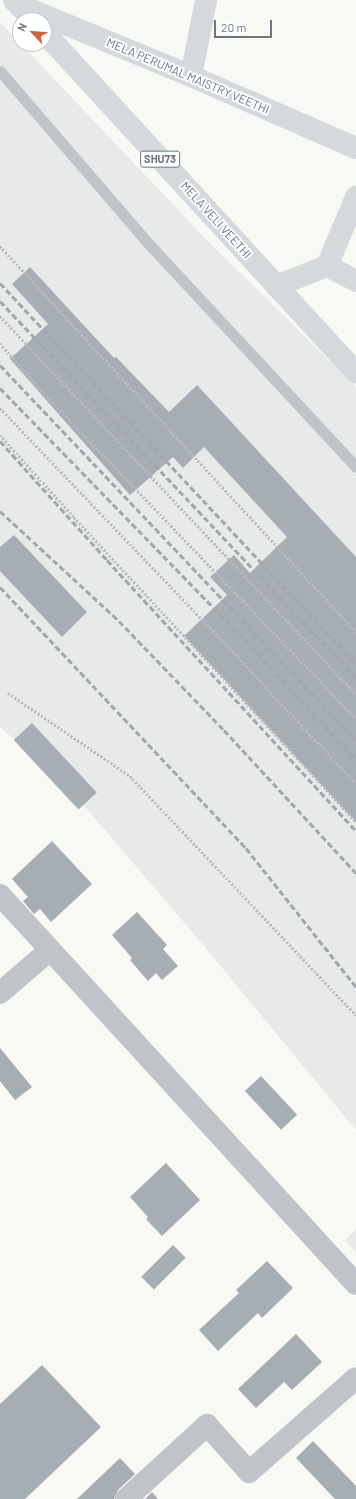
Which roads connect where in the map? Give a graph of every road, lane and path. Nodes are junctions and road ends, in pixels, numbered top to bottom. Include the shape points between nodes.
1 (206, 0) edge
2 (22, 8) edge
3 (52, 41) edge
4 (0, 71) edge
5 (191, 76) junction
6 (356, 148) edge
7 (356, 197) edge
8 (0, 246) edge
9 (327, 266) junction
10 (356, 281) edge
11 (276, 286) junction
12 (0, 316) edge
13 (0, 343) edge
14 (356, 373) edge
15 (0, 408) edge
16 (0, 435) edge
17 (356, 467) edge
18 (356, 632) edge
19 (8, 693) dead end
20 (356, 694) edge
21 (356, 720) edge
22 (356, 784) edge
23 (356, 821) edge
24 (0, 895) edge
25 (50, 950) junction
26 (0, 993) edge
27 (356, 1016) edge
28 (356, 1284) edge
29 (356, 1378) edge
30 (126, 1499) edge

1 - 5 main road
2 - 5 main road, MELA PERUMAL MAISTRY VEETHI
3 - 11 main road, MELA VELI VEETHI / SHU73
4 - 17 lane via 147,242
5 - 6 main road, MELA PERUMAL MAISTRY VEETHI
7 - 9 main road
8 - 18 path
9 - 10 main road
9 - 11 main road
11 - 14 main road, MELA VELI VEETHI / SHU73
12 - 20 path
13 - 21 path via 38,387
15 - 22 path
16 - 23 path
19 - 27 path via 130,776
24 - 25 street
25 - 26 street
25 - 28 street
29 - 30 street via 249,1472 207,1425

